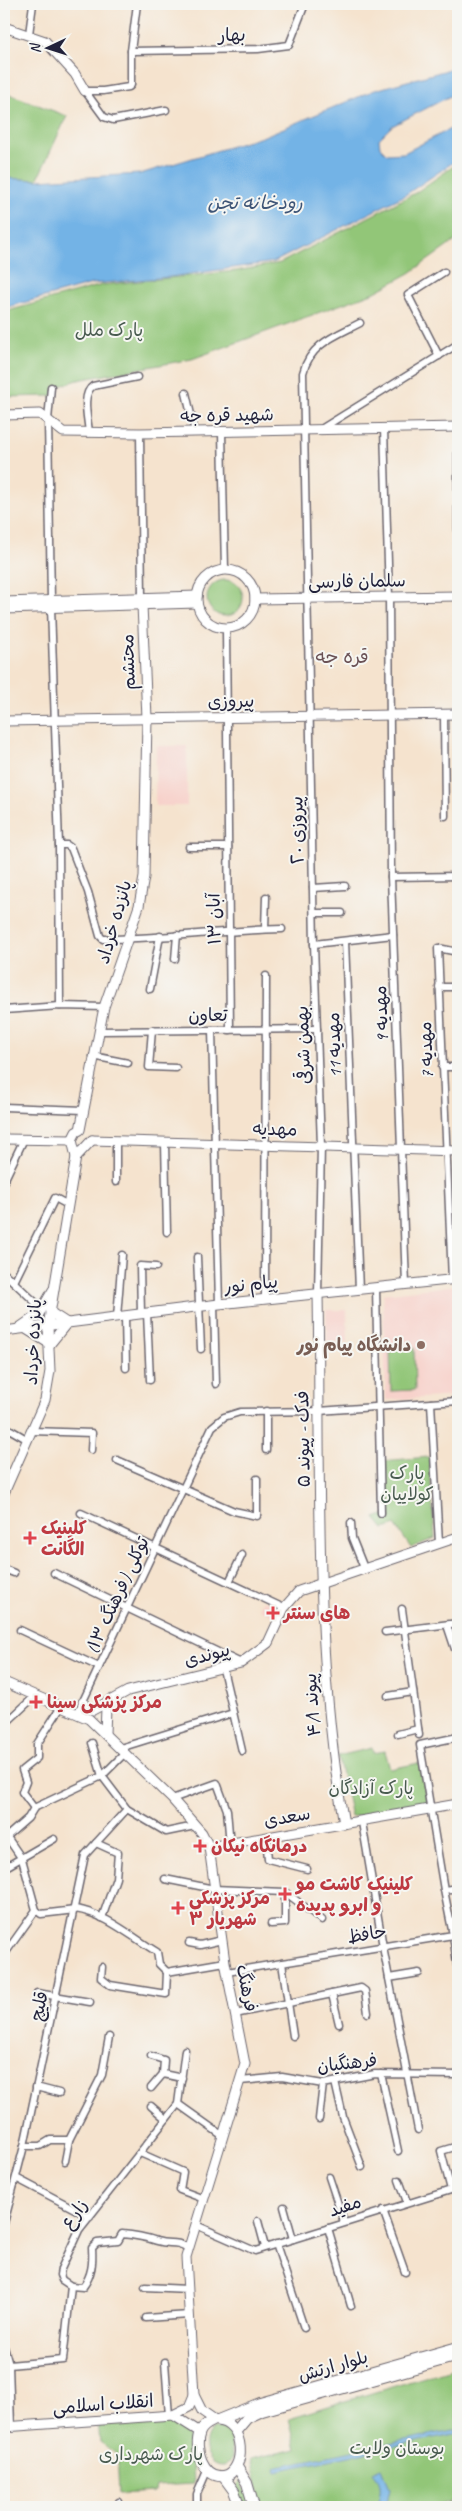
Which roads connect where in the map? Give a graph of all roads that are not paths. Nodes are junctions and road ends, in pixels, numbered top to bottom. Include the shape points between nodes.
1 (33, 4) edge
2 (137, 4) edge
3 (305, 4) edge
4 (4, 27) edge
5 (29, 34) junction
6 (131, 51) junction
7 (86, 91) junction
8 (166, 110) dead end
9 (444, 272) dead end
10 (360, 323) dead end
11 (458, 344) edge
12 (439, 356) junction
13 (137, 377) dead end
14 (50, 387) dead end
15 (186, 393) dead end
16 (4, 415) edge
17 (48, 420) junction
18 (458, 426) edge
19 (384, 428) junction
20 (303, 430) junction
21 (321, 430) junction
22 (196, 432) junction
23 (222, 432) junction
24 (89, 433) junction
25 (140, 433) junction
26 (458, 530) edge
27 (225, 570) junction
28 (458, 596) edge
29 (389, 597) junction
30 (307, 598) junction
31 (197, 599) junction
32 (255, 599) junction
33 (4, 602) edge
34 (142, 602) junction
35 (51, 604) junction
36 (4, 609) edge
37 (226, 629) junction
38 (444, 714) junction
39 (458, 714) edge
40 (388, 715) junction
41 (309, 716) junction
42 (227, 717) junction
43 (147, 718) junction
44 (54, 720) junction
45 (4, 721) edge
46 (445, 816) dead end
47 (58, 845) junction
48 (228, 846) junction
49 (189, 847) dead end
50 (458, 876) edge
51 (391, 877) junction
52 (346, 886) dead end
53 (313, 888) junction
54 (266, 897) dead end
55 (314, 913) junction
56 (342, 913) dead end
57 (265, 929) junction
58 (282, 929) dead end
59 (229, 930) junction
60 (177, 935) junction
61 (393, 935) junction
62 (160, 936) junction
63 (129, 939) junction
64 (346, 941) junction
65 (314, 944) junction
66 (458, 952) edge
67 (175, 958) dead end
68 (266, 976) dead end
69 (458, 987) edge
70 (439, 988) junction
71 (150, 989) dead end
72 (60, 1006) junction
73 (104, 1007) junction
74 (4, 1010) edge
75 (265, 1029) junction
76 (317, 1029) junction
77 (152, 1030) junction
78 (212, 1030) junction
79 (230, 1030) junction
80 (99, 1031) junction
81 (93, 1056) junction
82 (128, 1063) dead end
83 (442, 1067) junction
84 (458, 1067) edge
85 (176, 1068) dead end
86 (4, 1107) edge
87 (84, 1110) junction
88 (80, 1130) junction
89 (4, 1139) edge
90 (24, 1139) junction
91 (72, 1140) junction
92 (92, 1140) junction
93 (116, 1142) junction
94 (165, 1143) junction
95 (214, 1144) junction
96 (264, 1145) junction
97 (321, 1146) junction
98 (353, 1147) junction
99 (400, 1150) junction
100 (445, 1150) junction
101 (458, 1151) edge
102 (76, 1157) junction
103 (4, 1181) edge
104 (116, 1182) dead end
105 (68, 1205) junction
106 (167, 1232) dead end
107 (122, 1255) dead end
108 (197, 1257) dead end
109 (156, 1267) dead end
110 (4, 1273) edge
111 (455, 1280) edge
112 (14, 1282) junction
113 (406, 1285) junction
114 (376, 1288) junction
115 (53, 1290) junction
116 (359, 1290) junction
117 (318, 1294) junction
118 (265, 1299) junction
119 (216, 1304) junction
120 (199, 1306) junction
121 (50, 1312) junction
122 (144, 1313) junction
123 (39, 1314) junction
124 (121, 1316) junction
125 (67, 1322) junction
126 (48, 1326) junction
127 (21, 1329) junction
128 (4, 1331) edge
129 (50, 1344) junction
130 (201, 1349) dead end
131 (126, 1368) dead end
132 (150, 1380) dead end
133 (216, 1384) dead end
134 (458, 1401) edge
135 (431, 1403) junction
136 (380, 1407) junction
137 (266, 1411) junction
138 (319, 1411) junction
139 (4, 1426) edge
140 (30, 1436) junction
141 (91, 1450) dead end
142 (266, 1450) dead end
143 (117, 1460) dead end
144 (257, 1479) dead end
145 (184, 1488) junction
146 (4, 1489) edge
147 (81, 1513) dead end
148 (381, 1513) dead end
149 (351, 1523) dead end
150 (458, 1537) edge
151 (439, 1543) junction
152 (155, 1548) junction
153 (242, 1556) dead end
154 (321, 1567) junction
155 (364, 1568) junction
156 (4, 1569) edge
157 (54, 1572) dead end
158 (14, 1573) dead end
159 (334, 1579) junction
160 (229, 1582) junction
161 (321, 1584) junction
162 (307, 1588) junction
163 (322, 1597) junction
164 (284, 1608) junction
165 (127, 1609) junction
166 (402, 1609) dead end
167 (458, 1623) edge
168 (447, 1625) junction
169 (20, 1630) dead end
170 (405, 1630) junction
171 (385, 1632) dead end
172 (455, 1649) dead end
173 (241, 1664) junction
174 (99, 1667) junction
175 (223, 1669) junction
176 (4, 1682) edge
177 (413, 1692) junction
178 (36, 1696) junction
179 (388, 1696) dead end
180 (112, 1698) junction
181 (83, 1702) junction
182 (61, 1707) junction
183 (233, 1713) junction
184 (77, 1714) junction
185 (4, 1725) edge
186 (105, 1733) junction
187 (398, 1734) dead end
188 (458, 1737) edge
189 (92, 1743) dead end
190 (122, 1750) junction
191 (242, 1750) dead end
192 (102, 1776) junction
193 (172, 1799) junction
194 (458, 1804) edge
195 (34, 1808) junction
196 (127, 1809) junction
197 (432, 1809) junction
198 (362, 1822) junction
199 (344, 1824) junction
200 (195, 1826) junction
201 (6, 1838) edge
202 (266, 1838) junction
203 (54, 1839) dead end
204 (96, 1843) junction
205 (230, 1845) junction
206 (210, 1847) junction
207 (22, 1859) junction
208 (4, 1868) edge
209 (307, 1869) dead end
210 (165, 1878) dead end
211 (458, 1888) edge
212 (214, 1889) junction
213 (444, 1890) junction
214 (285, 1892) junction
215 (75, 1909) junction
216 (36, 1910) junction
217 (102, 1918) junction
218 (322, 1920) dead end
219 (271, 1924) dead end
220 (453, 1935) junction
221 (222, 1940) junction
222 (189, 1943) dead end
223 (383, 1947) junction
224 (4, 1955) edge
225 (225, 1962) junction
226 (282, 1963) junction
227 (102, 1967) dead end
228 (458, 1971) edge
229 (167, 1972) junction
230 (227, 1972) junction
231 (419, 1973) dead end
232 (389, 1978) junction
233 (37, 1993) dead end
234 (332, 1994) junction
235 (56, 1997) junction
236 (90, 2002) dead end
237 (288, 2003) junction
238 (368, 2013) dead end
239 (235, 2014) junction
240 (339, 2024) dead end
241 (293, 2036) dead end
242 (109, 2037) dead end
243 (184, 2050) dead end
244 (151, 2056) dead end
245 (408, 2073) junction
246 (163, 2074) junction
247 (381, 2074) junction
248 (458, 2075) edge
249 (182, 2078) junction
250 (240, 2081) junction
251 (335, 2082) junction
252 (323, 2084) junction
253 (36, 2087) junction
254 (152, 2088) dead end
255 (59, 2093) dead end
256 (178, 2104) junction
257 (152, 2106) dead end
258 (166, 2119) junction
259 (319, 2119) dead end
260 (418, 2130) dead end
261 (223, 2136) junction
262 (69, 2140) junction
263 (24, 2146) junction
264 (458, 2146) edge
265 (398, 2151) dead end
266 (140, 2153) junction
267 (65, 2161) dead end
268 (362, 2167) dead end
269 (329, 2177) dead end
270 (16, 2178) junction
271 (399, 2180) dead end
272 (204, 2199) junction
273 (407, 2202) junction
274 (284, 2207) dead end
275 (383, 2210) junction
276 (90, 2217) junction
277 (258, 2221) dead end
278 (344, 2222) junction
279 (4, 2223) edge
280 (196, 2225) junction
281 (328, 2228) junction
282 (293, 2239) junction
283 (276, 2244) junction
284 (266, 2247) junction
285 (188, 2248) junction
286 (405, 2272) dead end
287 (71, 2286) junction
288 (145, 2287) dead end
289 (188, 2290) junction
290 (351, 2306) dead end
291 (190, 2315) junction
292 (146, 2318) dead end
293 (304, 2328) dead end
294 (4, 2347) edge
295 (458, 2347) edge
296 (458, 2356) edge
297 (165, 2362) dead end
298 (9, 2365) junction
299 (377, 2374) junction
300 (194, 2396) junction
301 (171, 2416) junction
302 (217, 2420) junction
303 (7, 2426) edge
304 (236, 2431) junction
305 (200, 2432) junction
306 (237, 2467) junction
307 (207, 2471) junction
308 (223, 2476) junction
309 (458, 2506) edge
310 (197, 2507) edge
311 (240, 2507) edge
312 (254, 2507) edge
313 (451, 2507) edge

1 - 5 street
2 - 6 street
3 - 6 street, بهار via 289,45 258,49
4 - 5 street
5 - 7 street via 52,47
6 - 7 street via 129,87
7 - 8 street via 104,117 113,120
9 - 12 street via 408,295
10 - 20 street, پیروزی ٢٠ via 321,343 309,355 303,373
11 - 12 street
12 - 21 street
13 - 24 street via 89,389 86,396
14 - 17 street
15 - 22 street
16 - 17 street, شهید قره جه via 40,414
17 - 24 street, شهید قره جه via 63,432
17 - 35 street
18 - 19 street, شهید قره جه
18 - 26 street
19 - 21 street, شهید قره جه
19 - 29 street, مهدیه 9
20 - 21 street, شهید قره جه
20 - 23 street, شهید قره جه
20 - 30 street, پیروزی ٢٠
22 - 23 street, شهید قره جه
22 - 25 street, شهید قره جه
23 - 27 street
24 - 25 street, شهید قره جه
25 - 34 street
27 - 31 street via 204,579
27 - 32 street via 233,570 246,578
28 - 29 street, سلمان فارسی
29 - 30 street, سلمان فارسی
29 - 40 street, مهدیه 9
30 - 32 street, سلمان فارسی
30 - 41 street, پیروزی ٢٠
31 - 34 street
31 - 37 street via 200,615 205,621
32 - 37 street via 247,620
33 - 35 street
34 - 35 street
34 - 43 street, محتشم
35 - 36 street
35 - 44 street
37 - 42 street, ۱۳ آبان
38 - 39 street, پیروزی
38 - 40 street, پیروزی
38 - 46 street
40 - 41 street, پیروزی
40 - 51 street, مهدیه 9
41 - 42 street, پیروزی
41 - 53 street, پیروزی ٢٠
42 - 43 street, پیروزی
42 - 48 street, ۱۳ آبان
43 - 44 street, پیروزی
43 - 63 street, پانزده خرداد via 144,877
44 - 45 street, پیروزی
44 - 47 street
47 - 63 street via 71,848 100,936 103,939
47 - 72 street
48 - 49 street
48 - 59 street, ۱۳ آبان
50 - 51 street
51 - 61 street, مهدیه 9
52 - 53 street
53 - 55 street, پیروزی ٢٠
54 - 57 street
55 - 56 street
55 - 65 street, پیروزی ٢٠
57 - 58 street
57 - 59 street
59 - 60 street
59 - 79 street, ۱۳ آبان
60 - 62 street
60 - 67 street
61 - 64 street
61 - 99 street, مهدیه 9
62 - 63 street
62 - 71 street
63 - 73 street, پانزده خرداد
64 - 65 street
64 - 98 street, مهدیه 11
65 - 76 street, بهمن شرقی
66 - 70 street, مهدیه 7 via 438,948
68 - 75 street
69 - 70 street
70 - 83 street, مهدیه 7
72 - 73 street
72 - 74 street
73 - 80 street, پانزده خرداد
75 - 76 street, تعاون
75 - 79 street, تعاون
75 - 96 street
76 - 97 street, بهمن شرقی
77 - 78 street, تعاون
77 - 80 street, تعاون
77 - 85 street via 149,1067
78 - 79 street, تعاون
78 - 95 street
80 - 81 street, پانزده خرداد
81 - 82 street
81 - 87 street, پانزده خرداد
83 - 84 street
83 - 100 street, مهدیه 7
86 - 87 street
87 - 88 street, پانزده خرداد
88 - 91 street, پانزده خرداد
88 - 92 street
89 - 90 street
90 - 91 street
90 - 103 street
91 - 102 street, پانزده خرداد
92 - 93 street, مهدیه
92 - 102 street
93 - 94 street, مهدیه
93 - 104 street
94 - 95 street, مهدیه
94 - 106 street
95 - 96 street, مهدیه
95 - 119 street
96 - 97 street, مهدیه
96 - 118 street
97 - 98 street, مهدیه
97 - 117 street, بهمن شرقی
98 - 99 street, مهدیه
98 - 116 street, مهدیه 11
99 - 100 street, مهدیه
99 - 113 street, مهدیه 9
100 - 101 street, مهدیه
100 - 111 street, مهدیه 7
102 - 105 street, پانزده خرداد
105 - 112 street via 55,1198
105 - 115 street, پانزده خرداد
107 - 124 street
108 - 120 street
109 - 122 street via 140,1266
110 - 112 street
111 - 113 street, پیام نور
112 - 123 street via 35,1302
113 - 114 street, پیام نور
114 - 116 street, پیام نور
114 - 136 street
115 - 121 street, پانزده خرداد
115 - 123 street
116 - 117 street, پیام نور
117 - 118 street, پیام نور
117 - 138 street, فدک - پیوند ۵
118 - 119 street, پیام نور
119 - 120 street, پیام نور
119 - 133 street
120 - 122 street, پیام نور
120 - 130 street
121 - 125 street
121 - 126 street, پانزده خرداد
122 - 124 street, پیام نور
122 - 132 street
123 - 127 street
124 - 125 street, پیام نور
124 - 131 street
125 - 126 street, پیام نور
125 - 129 street
126 - 127 street, پیام نور
126 - 129 street, پانزده خرداد
127 - 128 street, پیام نور
127 - 129 street
129 - 140 street, پانزده خرداد via 50,1385
134 - 135 street, توکلی (فرهنگ ۱۳)
135 - 136 street, توکلی (فرهنگ ۱۳)
135 - 151 street
136 - 138 street, توکلی (فرهنگ ۱۳)
136 - 148 street
137 - 138 street, توکلی (فرهنگ ۱۳)
137 - 142 street
137 - 145 street, توکلی (فرهنگ ۱۳) via 240,1412 224,1417 212,1428
138 - 154 street, فدک - پیوند ۵
139 - 140 street
140 - 141 street via 92,1433
140 - 146 street, پانزده خرداد
143 - 145 street
144 - 145 street via 257,1516 234,1511
145 - 152 street, توکلی (فرهنگ ۱۳)
147 - 152 street
149 - 155 street via 352,1538
150 - 151 street
151 - 155 street
152 - 160 street
152 - 165 street, توکلی (فرهنگ ۱۳)
153 - 160 street
154 - 159 street via 324,1575
154 - 161 street, فدک - پیوند ۵
155 - 159 street
156 - 158 street
157 - 165 street
159 - 161 street
159 - 163 street
160 - 164 street
161 - 162 street
161 - 163 street, پیوند ۴/۱
162 - 163 street via 316,1590
162 - 164 street, پیوندی via 299,1591
163 - 199 street, پیوند ۴/۱ via 327,1702
164 - 173 street, پیوندی via 268,1644
165 - 173 street
165 - 174 street, توکلی (فرهنگ ۱۳)
166 - 170 street
167 - 168 street
168 - 170 street
168 - 172 street
169 - 174 street
170 - 171 street
170 - 177 street
173 - 175 street, پیوندی
174 - 181 street, توکلی (فرهنگ ۱۳)
175 - 180 street, پیوندی via 128,1691
175 - 183 street
176 - 178 street
177 - 179 street
177 - 187 street via 419,1732
178 - 182 street
178 - 185 street
180 - 181 street, پیوندی via 93,1710 88,1710
180 - 186 street via 106,1708
181 - 184 street, توکلی (فرهنگ ۱۳)
182 - 184 street
182 - 195 street via 36,1744 36,1758 22,1770 26,1782 22,1792
183 - 190 street
183 - 191 street
184 - 186 street
186 - 190 street
188 - 197 street via 420,1744
189 - 192 street
190 - 192 street
190 - 193 street
192 - 195 street
192 - 196 street
193 - 200 street
193 - 205 street via 217,1783 227,1810
194 - 197 street, سعدی
195 - 201 street
196 - 200 street via 166,1832
196 - 204 street, قلیچ
197 - 198 street, سعدی
197 - 213 street
198 - 199 street, سعدی
198 - 223 street
199 - 202 street, سعدی
200 - 206 street
201 - 207 street
202 - 205 street, سعدی
202 - 209 street via 268,1859
203 - 207 street
204 - 215 street, قلیچ via 85,1855
204 - 217 street via 118,1853 116,1878
205 - 206 street, سعدی
206 - 212 street, فرهنگ
207 - 208 street
207 - 216 street
210 - 212 street
211 - 213 street
212 - 214 street
212 - 221 street, فرهنگ
213 - 220 street
214 - 218 street
214 - 219 street via 285,1923
215 - 216 street via 41,1914
215 - 217 street via 87,1910
215 - 235 street, قلیچ
216 - 224 street
217 - 229 street via 157,1952 159,1964
220 - 223 street, حافظ
220 - 228 street
221 - 222 street via 200,1945
221 - 225 street, فرهنگ
223 - 226 street, حافظ
223 - 232 street
225 - 229 street
225 - 230 street, فرهنگ
226 - 230 street, حافظ
226 - 237 street
227 - 229 street via 101,1978 110,1985 166,1994
230 - 239 street, فرهنگ
231 - 232 street
232 - 245 street
233 - 235 street
234 - 237 street
234 - 238 street via 364,1989
234 - 240 street
235 - 236 street
235 - 253 street, قلیچ
237 - 239 street
237 - 241 street
239 - 250 street, فرهنگ via 245,2061
242 - 262 street via 102,2075
243 - 249 street, زارع
244 - 246 street via 164,2060
245 - 247 street, فرهنگیان
245 - 248 street, فرهنگیان
245 - 260 street
246 - 249 street
246 - 254 street
247 - 251 street, فرهنگیان
247 - 265 street
249 - 256 street, زارع
250 - 252 street, فرهنگیان via 282,2077
250 - 261 street, فرهنگ
251 - 252 street, فرهنگیان
251 - 268 street via 343,2117
252 - 259 street
253 - 255 street
253 - 263 street, قلیچ
256 - 258 street, زارع
256 - 261 street
257 - 258 street
258 - 266 street, زارع
261 - 272 street, فرهنگ
262 - 263 street via 50,2140 40,2146
262 - 267 street
263 - 270 street, قلیچ
264 - 273 street, مفید via 441,2151 451,2190
266 - 272 street via 183,2172 180,2190
266 - 276 street, زارع
269 - 278 street
270 - 276 street
270 - 279 street, قلیچ
271 - 273 street
272 - 280 street, فرهنگ
273 - 275 street, مفید
274 - 282 street
275 - 278 street, مفید
275 - 286 street
276 - 287 street, زارع via 72,2243 60,2275
277 - 284 street
278 - 281 street, مفید
280 - 284 street, مفید via 254,2251
280 - 285 street, فرهنگ
281 - 282 street, مفید
281 - 290 street
282 - 283 street, مفید
283 - 284 street, مفید
283 - 293 street
285 - 287 street via 177,2242 159,2242 140,2235 122,2234 118,2241 97,2243 92,2248 93,2265 88,2280 83,2287
285 - 289 street, فرهنگ
287 - 298 street, زارع via 63,2360
288 - 289 street
289 - 291 street, فرهنگ
291 - 292 street
291 - 300 street, فرهنگ
294 - 298 street
295 - 299 main road, بلوار ارتش
296 - 299 main road, بلوار ارتش
297 - 301 street
298 - 303 street
299 - 302 main road, بلوار ارتش via 260,2403
299 - 304 main road, بلوار ارتش via 262,2411 247,2418
300 - 301 street via 189,2407
300 - 302 street via 202,2411
301 - 303 street, انقلاب اسلامی
301 - 305 street, انقلاب اسلامی
302 - 304 main road via 231,2424
302 - 305 main road via 206,2424
304 - 306 main road
305 - 307 main road via 202,2464
306 - 308 main road
306 - 312 main road via 247,2483
307 - 308 main road
307 - 310 street via 197,2494
308 - 311 main road
309 - 313 street

